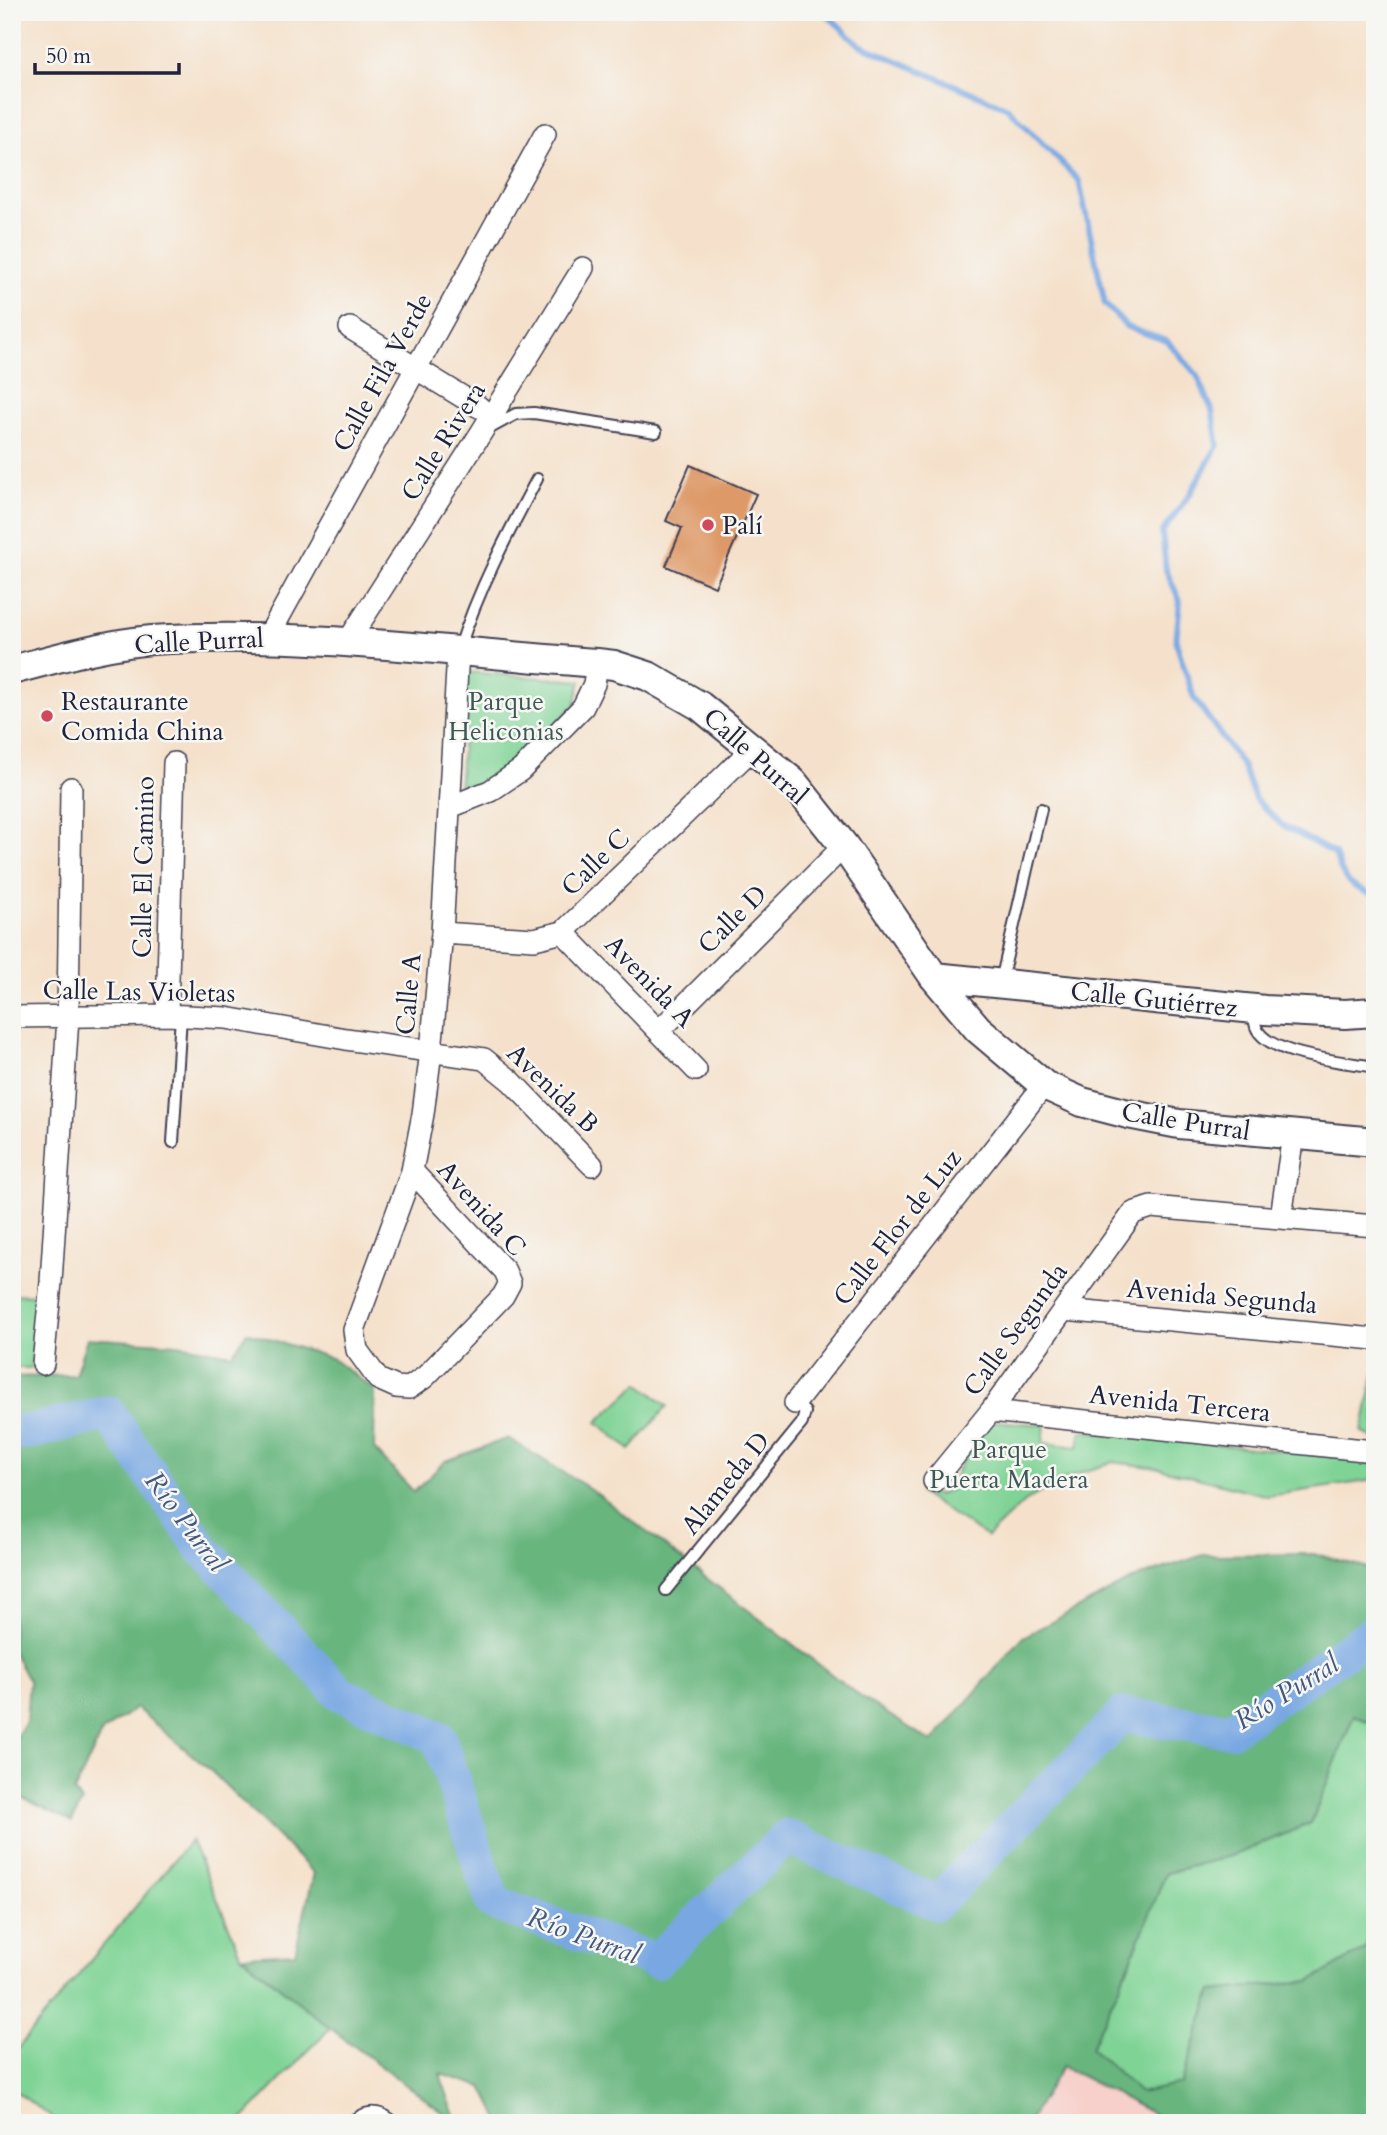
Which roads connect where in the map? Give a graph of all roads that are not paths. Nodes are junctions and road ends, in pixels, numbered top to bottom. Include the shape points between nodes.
1 (545, 134) dead end
2 (583, 268) dead end
3 (349, 328) dead end
4 (417, 369) junction
5 (479, 407) dead end
6 (656, 432) dead end
7 (481, 433) junction
8 (537, 479) dead end
9 (268, 637) junction
10 (347, 642) junction
11 (458, 652) junction
12 (597, 663) junction
13 (12, 670) edge
14 (753, 748) junction
15 (174, 763) dead end
16 (71, 788) dead end
17 (450, 807) junction
18 (1041, 809) dead end
19 (844, 846) junction
20 (563, 932) junction
21 (442, 933) junction
22 (934, 977) junction
23 (1001, 984) junction
24 (1256, 1009) junction
25 (1375, 1012) edge
26 (174, 1015) junction
27 (12, 1017) edge
28 (68, 1017) junction
29 (660, 1031) junction
30 (346, 1040) joint
31 (431, 1051) junction
32 (1375, 1067) edge
33 (696, 1070) dead end
34 (1044, 1085) junction
35 (1293, 1135) junction
36 (173, 1142) dead end
37 (1375, 1142) edge
38 (592, 1165) dead end
39 (412, 1171) junction
40 (1281, 1217) junction
41 (1375, 1226) edge
42 (1064, 1310) junction
43 (1375, 1339) edge
44 (43, 1364) dead end
45 (409, 1388) joint
46 (794, 1403) joint
47 (991, 1411) junction
48 (1364, 1450) dead end
49 (934, 1481) dead end
50 (666, 1590) dead end

1 - 4 street, Calle Fila Verde
2 - 7 street, Calle Rivera
3 - 4 street
4 - 5 street
4 - 9 street, Calle Fila Verde
6 - 7 lane via 534,413 516,414
7 - 10 street, Calle Rivera
8 - 11 lane via 498,552
9 - 10 street, Calle Purral
9 - 13 street, Calle Purral via 150,640
10 - 11 street, Calle Purral
11 - 12 street, Calle Purral
11 - 17 street, Calle A
12 - 14 street, Calle Purral via 648,676 700,706
12 - 17 street via 594,684 583,707 522,771 491,791
14 - 19 street, Calle Purral via 793,782
14 - 20 street, Calle C
15 - 26 street, Calle El Camino
16 - 28 street
17 - 21 street, Calle A
18 - 23 lane
19 - 22 street, Calle Purral
19 - 29 street, Calle D
20 - 21 street, Calle C via 534,939
20 - 29 street, Avenida A
21 - 31 street, Calle A
22 - 23 street, Calle Gutiérrez
22 - 34 street, Calle Purral via 978,1029
23 - 24 street, Calle Gutiérrez
24 - 25 street, Calle Gutiérrez
24 - 32 lane via 1255,1024 1261,1035 1288,1051
26 - 28 street, Calle Las Violetas
26 - 30 street, Calle Las Violetas via 226,1018
26 - 36 lane
27 - 28 street, Calle Las Violetas
28 - 44 street
29 - 33 street, Avenida A
30 - 31 street, Avenida B
31 - 38 street, Avenida B via 484,1059 497,1068
31 - 39 street, Calle A
34 - 35 street, Calle Purral via 1082,1102 1128,1114
34 - 46 street, Calle Flor de Luz
35 - 37 street, Calle Purral
35 - 40 street
39 - 45 street, Calle A via 354,1330 357,1350 378,1379
39 - 45 street, Avenida C via 505,1271 510,1283 503,1296
40 - 41 street
40 - 42 street, Calle Segunda via 1141,1209 1133,1213
42 - 43 street, Avenida Segunda
42 - 47 street, Calle Segunda
46 - 50 lane, Alameda D via 805,1412 802,1423
47 - 48 street, Avenida Tercera
47 - 49 street, Calle Segunda

